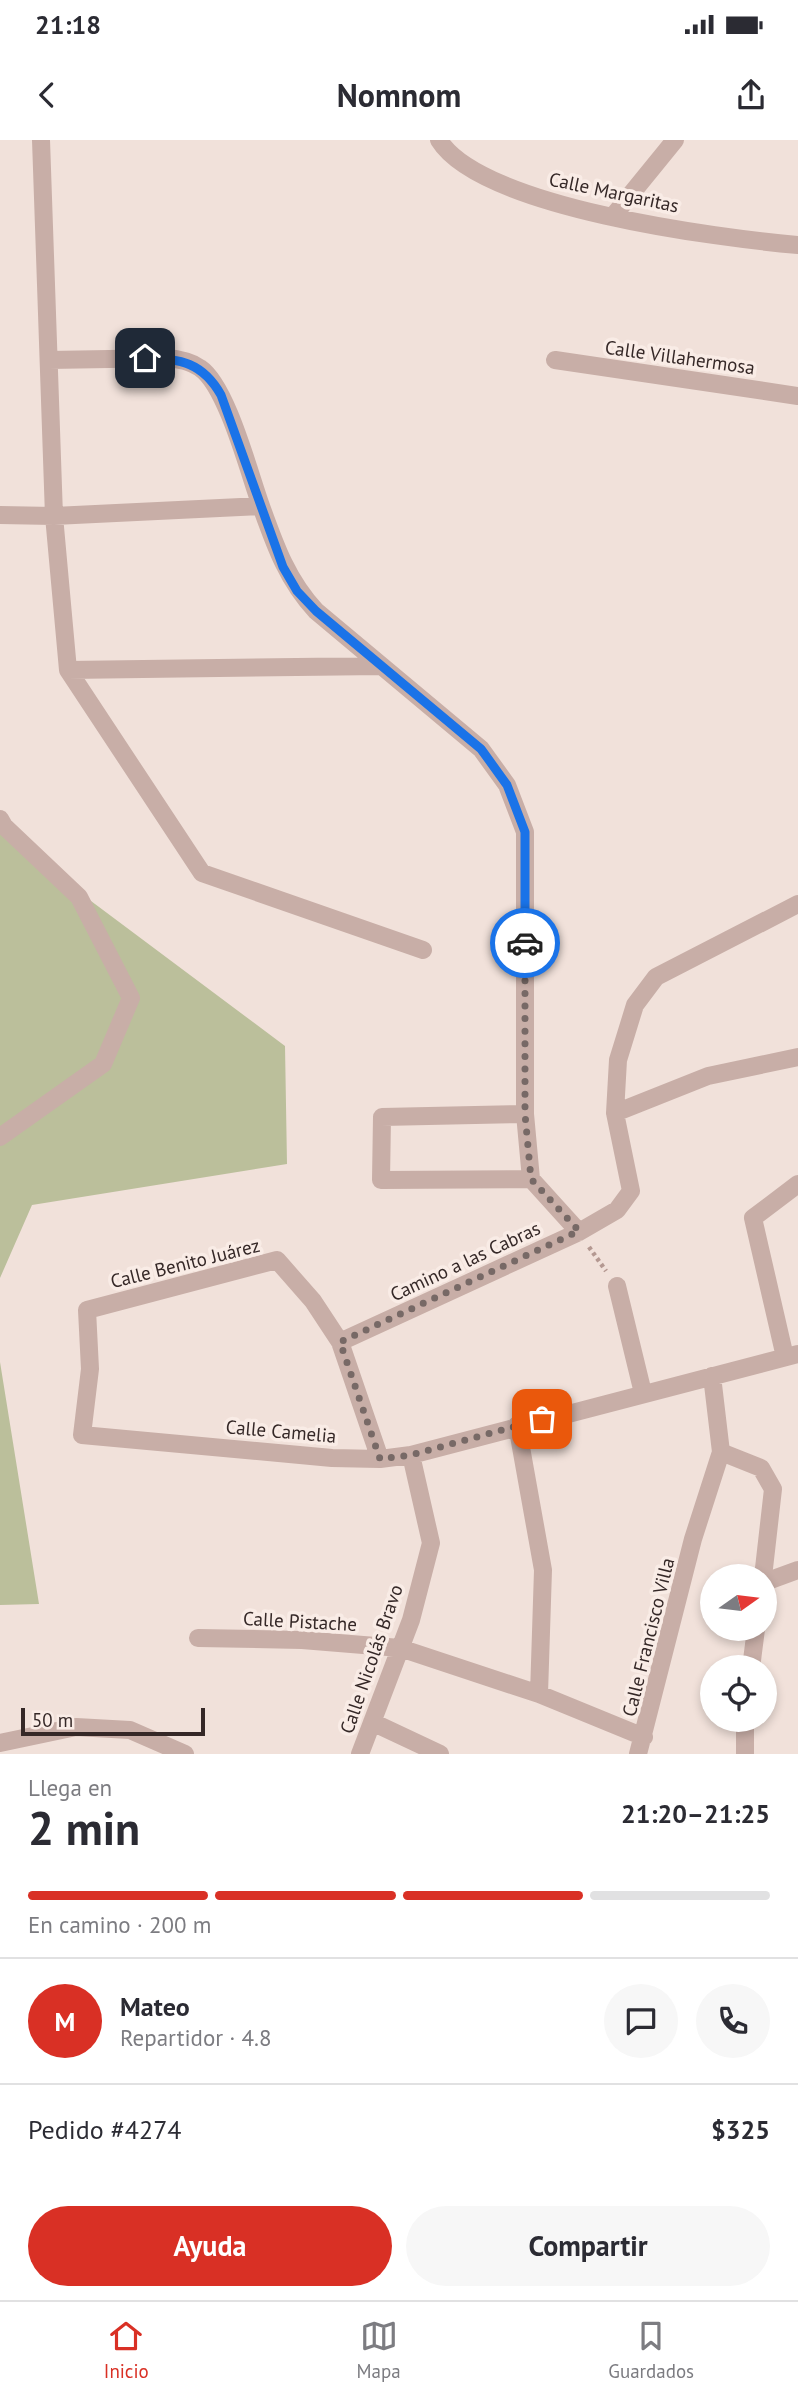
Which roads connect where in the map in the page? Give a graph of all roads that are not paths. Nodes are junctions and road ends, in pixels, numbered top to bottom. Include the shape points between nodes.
1 (41, 140) edge
2 (439, 140) edge
3 (675, 140) edge
4 (614, 215) junction
5 (798, 245) edge
6 (49, 360) junction
7 (555, 360) dead end
8 (798, 396) edge
9 (261, 506) junction
10 (0, 515) edge
11 (54, 516) junction
12 (382, 666) junction
13 (68, 670) junction
14 (0, 819) edge
15 (798, 904) edge
16 (422, 950) dead end
17 (798, 1057) edge
18 (615, 1113) junction
19 (525, 1114) junction
20 (0, 1137) edge
21 (531, 1179) junction
22 (798, 1184) edge
23 (579, 1231) junction
24 (617, 1286) road end
25 (340, 1342) junction
26 (791, 1355) edge
27 (712, 1376) junction
28 (643, 1393) junction
29 (517, 1425) junction
30 (82, 1435) joint
31 (721, 1452) junction
32 (411, 1455) junction
33 (380, 1459) junction
34 (764, 1564) edge
35 (798, 1570) edge
36 (777, 1578) edge
37 (198, 1638) dead end
38 (400, 1648) junction
39 (539, 1694) junction
40 (372, 1722) junction
41 (745, 1732) edge
42 (0, 1743) edge
43 (641, 1746) edge
44 (185, 1754) edge
45 (360, 1754) edge
46 (440, 1754) edge
47 (745, 1754) edge

1 - 6 street
2 - 4 street, Calle Margaritas via 447,154 524,194
3 - 4 street
4 - 5 street, Calle Margaritas via 731,239
6 - 9 street via 169,358 201,368 221,395
6 - 11 street
7 - 8 street, Calle Villahermosa
9 - 11 street
9 - 12 street via 283,567 297,591
10 - 11 street
11 - 13 street
12 - 13 street
12 - 19 street via 481,749 507,785 525,832
13 - 16 street via 202,873
14 - 20 street via 79,897 131,998 103,1064
15 - 18 street, Camino a las Cabras via 656,977 635,1005 621,1049
17 - 18 street via 708,1076
18 - 23 street, Camino a las Cabras via 631,1192 617,1210
19 - 21 street
19 - 21 street via 382,1116 381,1180
21 - 23 street
22 - 26 street via 754,1218
23 - 25 street, Camino a las Cabras
24 - 28 street
25 - 30 street, Calle Benito Juárez via 313,1301 277,1261 87,1310 90,1369
25 - 33 street, Calle Benito Juárez
26 - 27 street, Calle Camelia
27 - 28 street, Calle Camelia
27 - 31 street, Calle Francisco Villa
28 - 29 street, Calle Camelia
29 - 32 street, Calle Camelia
29 - 39 street via 543,1570
30 - 33 street, Calle Camelia
31 - 34 street via 761,1468 773,1489
31 - 43 street, Calle Francisco Villa
32 - 33 street, Calle Camelia
32 - 38 street, Calle Nicolás Bravo via 431,1543
35 - 36 street
37 - 38 street, Calle Pistache
38 - 39 street, Calle Francisco Villa
38 - 40 street, Calle Nicolás Bravo
39 - 43 street, Calle Francisco Villa
40 - 45 street, Calle Nicolás Bravo
40 - 46 street
41 - 47 street
42 - 44 street via 76,1727 130,1730

